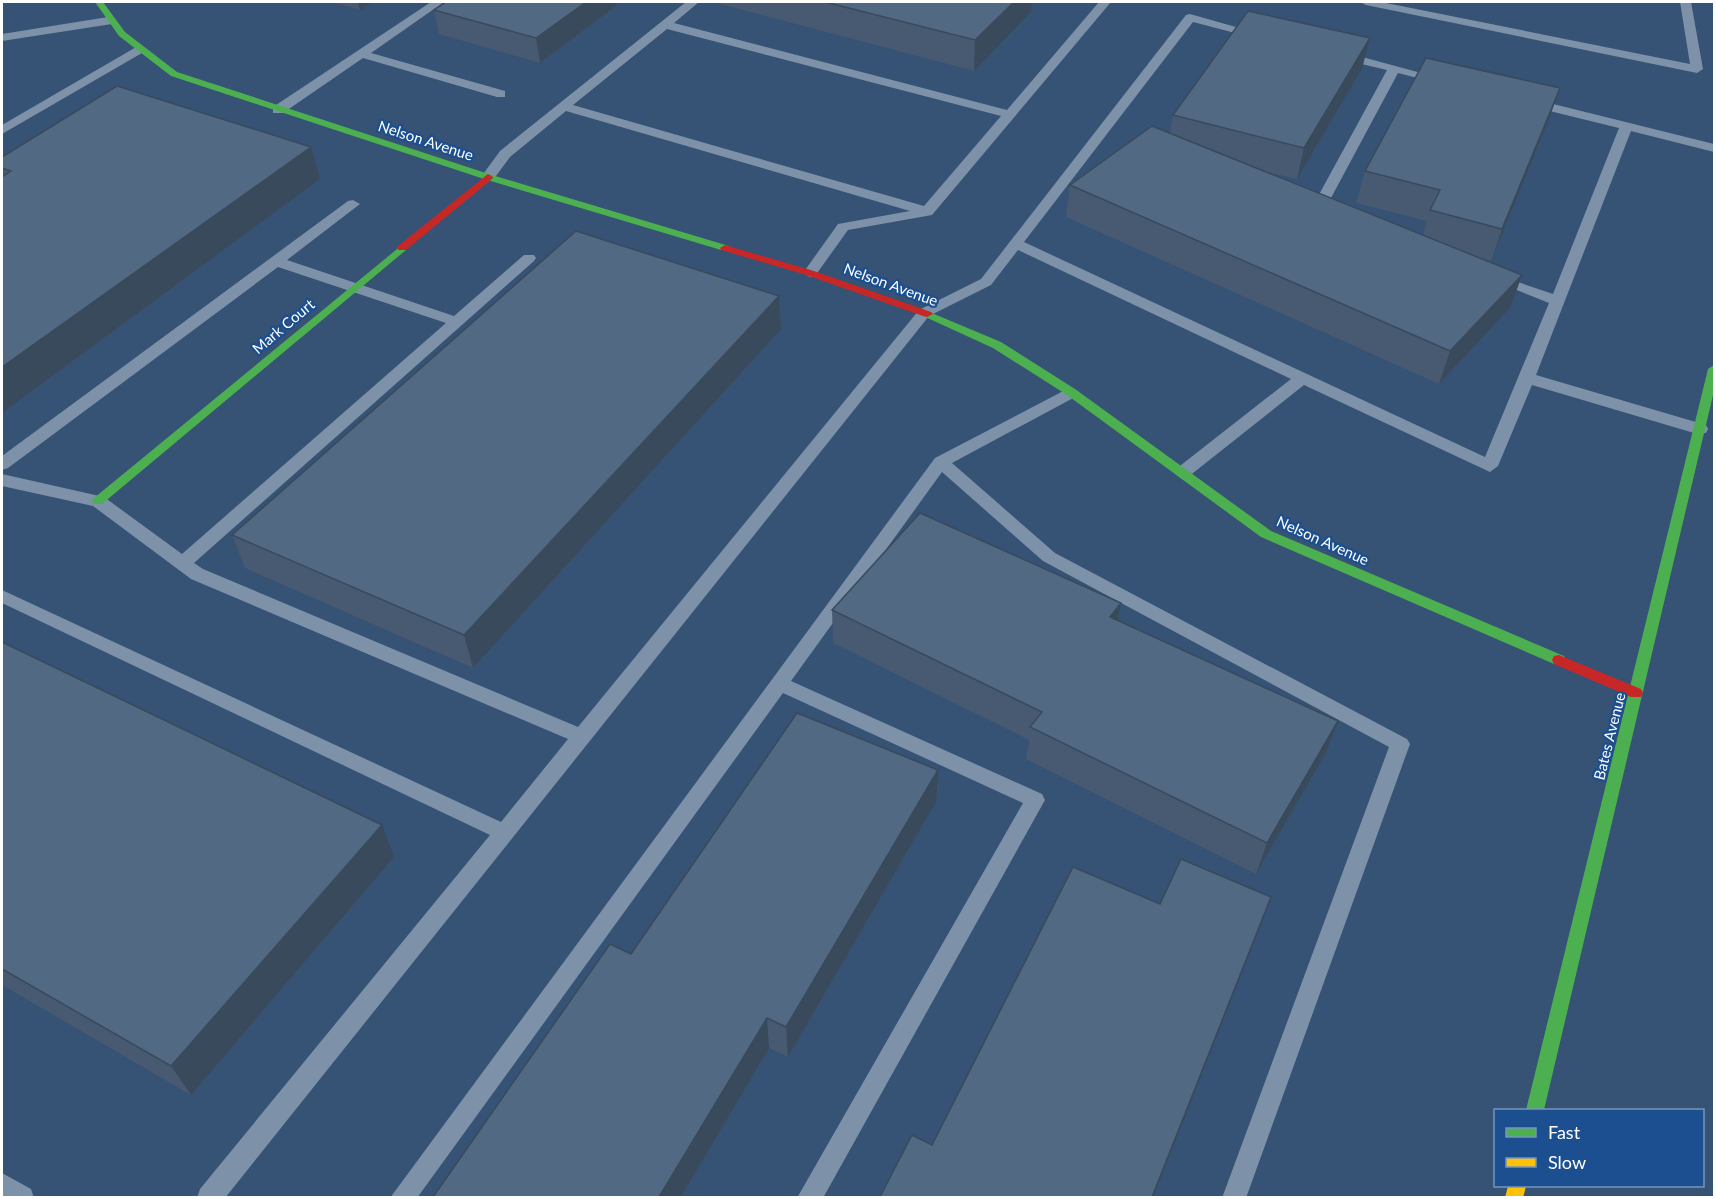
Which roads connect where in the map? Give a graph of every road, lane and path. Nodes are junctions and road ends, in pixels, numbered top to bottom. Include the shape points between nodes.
1 (99, 2) edge
2 (438, 2) edge
3 (693, 2) edge
4 (1105, 2) edge
5 (1366, 2) edge
6 (1686, 2) edge
7 (108, 21) junction
8 (663, 24) junction
9 (2, 38) edge
10 (1270, 38) edge
11 (138, 50) junction
12 (1326, 52) edge
13 (361, 54) junction
14 (1394, 69) junction
15 (1452, 83) edge
16 (501, 94) dead end
17 (1510, 97) edge
18 (563, 106) junction
19 (278, 110) junction
20 (1008, 114) junction
21 (1626, 126) junction
22 (2, 130) edge
23 (1714, 148) edge
24 (489, 177) junction
25 (352, 204) dead end
26 (1317, 211) edge
27 (927, 212) junction
28 (1015, 243) junction
29 (529, 258) dead end
30 (275, 261) junction
31 (810, 273) junction
32 (1481, 273) edge
33 (357, 286) junction
34 (1557, 301) junction
35 (924, 313) junction
36 (457, 322) junction
37 (1714, 369) edge
38 (1302, 378) junction
39 (1527, 378) junction
40 (1071, 392) junction
41 (1700, 429) junction
42 (941, 462) junction
43 (2, 464) edge
44 (1182, 474) junction
45 (2, 480) edge
46 (99, 501) junction
47 (183, 563) junction
48 (2, 596) edge
49 (779, 683) junction
50 (1636, 693) junction
51 (582, 737) junction
52 (505, 833) junction
53 (1535, 1109) edge
54 (2, 1185) edge
55 (22, 1197) edge
56 (209, 1197) edge
57 (402, 1197) edge
58 (808, 1197) edge
59 (1234, 1197) edge

1 - 7 street, Nelson Avenue
2 - 13 lane
3 - 8 lane
4 - 20 lane
5 - 6 lane via 1697,69
7 - 9 lane
7 - 11 street, Nelson Avenue
8 - 18 lane
8 - 20 lane
10 - 28 lane via 1190,18
11 - 19 street, Nelson Avenue via 174,74
11 - 22 lane
12 - 14 lane
13 - 16 lane
13 - 19 lane
14 - 15 lane
14 - 26 lane
17 - 21 lane
18 - 24 lane via 505,154
18 - 27 lane
19 - 24 street, Nelson Avenue
20 - 27 lane
21 - 23 lane
21 - 34 lane
24 - 31 street, Nelson Avenue
24 - 33 street, Mark Court
25 - 30 lane
27 - 31 lane via 843,227
28 - 35 lane via 986,282
28 - 38 lane
29 - 36 lane
30 - 33 lane
30 - 43 lane
31 - 35 street, Nelson Avenue
32 - 34 lane
33 - 36 lane
33 - 46 street, Mark Court
34 - 39 lane
35 - 40 street, Nelson Avenue via 997,345
35 - 51 lane
36 - 47 lane
37 - 41 street, Bates Avenue
38 - 39 lane via 1490,466
38 - 44 lane
39 - 41 lane
40 - 42 lane
40 - 44 street, Nelson Avenue
41 - 50 street, Bates Avenue
42 - 49 lane
42 - 59 lane via 1049,557 1400,744
44 - 50 street, Nelson Avenue via 1266,534
45 - 46 lane
46 - 47 lane
47 - 51 lane via 197,574
48 - 52 lane
49 - 57 lane
49 - 58 lane via 1035,800
50 - 53 street, Bates Avenue
51 - 52 lane
52 - 56 lane
54 - 55 lane

